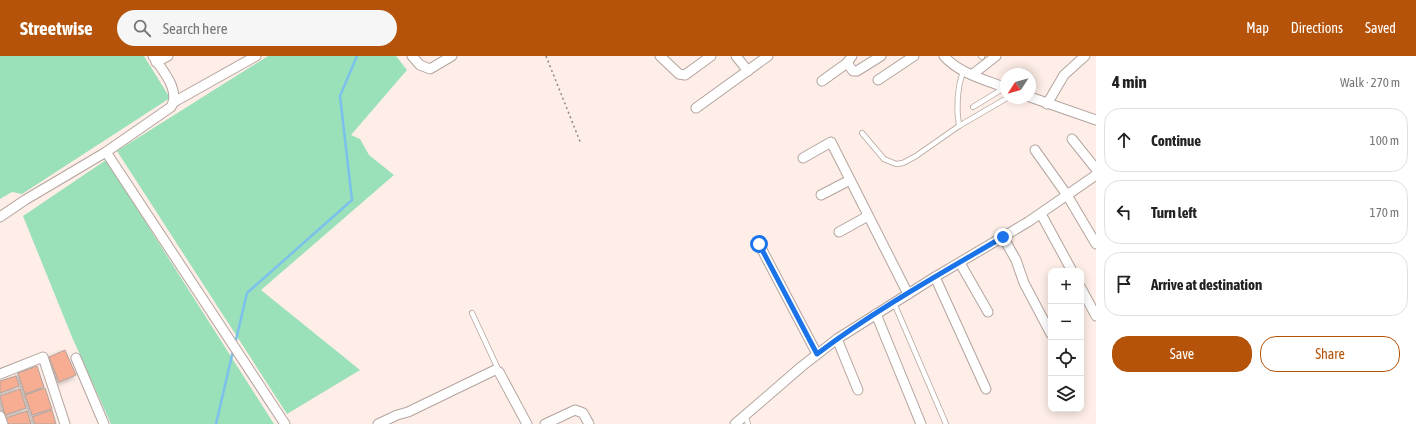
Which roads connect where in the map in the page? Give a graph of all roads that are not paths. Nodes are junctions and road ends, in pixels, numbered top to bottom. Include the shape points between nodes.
1 (168, 56) edge
2 (256, 56) edge
3 (412, 56) edge
4 (452, 56) edge
5 (660, 56) edge
6 (711, 56) edge
7 (736, 56) edge
8 (768, 56) edge
9 (881, 56) edge
10 (914, 56) edge
11 (944, 56) edge
12 (996, 56) edge
13 (1085, 56) edge
14 (155, 59) edge
15 (849, 60) edge
16 (964, 70) junction
17 (748, 71) junction
18 (973, 74) junction
19 (822, 80) dead end
20 (878, 80) dead end
21 (1000, 85) edge
22 (1000, 90) edge
23 (1036, 99) edge
24 (174, 102) junction
25 (1000, 102) edge
26 (1047, 104) junction
27 (973, 107) dead end
28 (696, 108) dead end
29 (1096, 120) edge
30 (959, 126) junction
31 (862, 133) dead end
32 (1072, 139) dead end
33 (1035, 150) dead end
34 (106, 152) junction
35 (803, 158) dead end
36 (1096, 169) edge
37 (1096, 175) edge
38 (850, 180) junction
39 (821, 195) dead end
40 (1068, 195) junction
41 (1041, 214) junction
42 (868, 216) junction
43 (0, 218) edge
44 (839, 232) dead end
45 (1003, 237) junction
46 (759, 244) dead end
47 (1096, 244) edge
48 (960, 262) junction
49 (1070, 268) edge
50 (935, 277) junction
51 (908, 294) junction
52 (1084, 294) edge
53 (894, 303) junction
54 (988, 312) dead end
55 (472, 313) dead end
56 (876, 314) junction
57 (1096, 316) edge
58 (1048, 328) edge
59 (837, 339) junction
60 (817, 354) junction
61 (76, 358) dead end
62 (499, 372) junction
63 (0, 374) edge
64 (986, 389) dead end
65 (858, 390) dead end
66 (745, 415) junction
67 (0, 416) edge
68 (3, 424) edge
69 (65, 424) edge
70 (104, 424) edge
71 (285, 424) edge
72 (378, 424) edge
73 (527, 424) edge
74 (545, 424) edge
75 (589, 424) edge
76 (735, 424) edge
77 (748, 424) edge
78 (922, 424) edge
79 (946, 424) edge

1 - 14 street
2 - 24 street
3 - 4 street via 420,65 430,69
5 - 6 street via 679,74 685,75
7 - 17 street
8 - 17 street
9 - 15 street via 855,72
10 - 20 street
11 - 16 street
12 - 18 street
13 - 26 street via 1064,75
14 - 24 street via 170,84
15 - 19 street
16 - 18 street
16 - 30 lane via 958,87
17 - 28 street
18 - 21 street
22 - 27 lane
23 - 26 street
24 - 34 street via 171,107
25 - 30 lane
26 - 29 street
30 - 31 lane via 910,160 896,164 884,159
32 - 36 street
33 - 40 street
34 - 43 street via 25,200
34 - 71 street
35 - 38 street via 831,142
37 - 40 street
38 - 39 street
38 - 42 street
40 - 41 street
40 - 47 street
41 - 45 street
41 - 49 street
42 - 44 street
42 - 51 street
45 - 48 street
45 - 58 street
46 - 60 street
48 - 50 street
48 - 54 street
50 - 51 street
50 - 64 street
51 - 53 street
52 - 57 street
53 - 56 street
53 - 79 lane
55 - 62 lane
56 - 59 street
56 - 78 street
59 - 60 street
59 - 65 street
60 - 66 street
61 - 70 street
62 - 72 street via 493,370
62 - 73 street
63 - 69 street via 44,357
66 - 76 street
66 - 77 lane
67 - 68 street
74 - 75 street via 575,410 583,414

